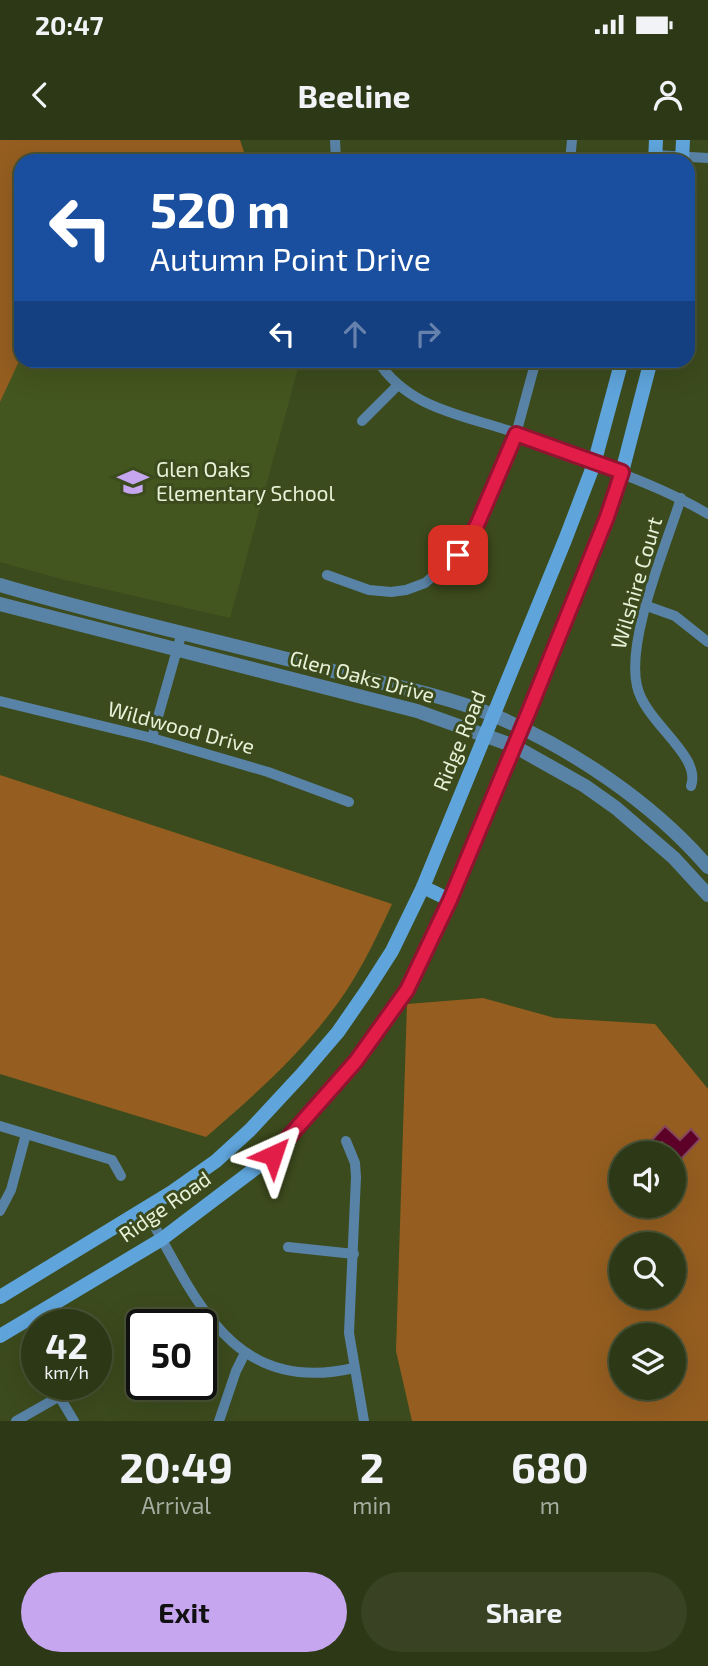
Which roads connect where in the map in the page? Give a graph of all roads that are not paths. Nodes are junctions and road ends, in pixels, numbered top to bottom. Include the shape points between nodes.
1 (384, 368) edge
2 (534, 368) edge
3 (620, 368) edge
4 (649, 368) edge
5 (398, 385) junction
6 (362, 421) dead end
7 (516, 434) junction
8 (594, 464) junction
9 (622, 472) junction
10 (681, 498) junction
11 (708, 514) edge
12 (327, 575) dead end
13 (0, 585) edge
14 (0, 604) edge
15 (647, 606) junction
16 (182, 632) junction
17 (708, 642) edge
18 (177, 651) junction
19 (0, 701) edge
20 (494, 716) junction
21 (521, 730) junction
22 (485, 734) junction
23 (152, 738) junction
24 (514, 746) junction
25 (691, 786) dead end
26 (349, 802) dead end
27 (708, 867) edge
28 (423, 887) junction
29 (708, 895) edge
30 (450, 900) junction
31 (0, 1126) edge
32 (26, 1134) junction
33 (346, 1141) dead end
34 (121, 1176) dead end
35 (145, 1209) junction
36 (0, 1211) edge
37 (162, 1239) junction
38 (288, 1247) dead end
39 (354, 1254) junction
40 (0, 1297) edge
41 (0, 1336) edge
42 (245, 1353) junction
43 (354, 1368) junction
44 (52, 1400) edge
45 (61, 1400) edge
46 (16, 1421) edge
47 (74, 1421) edge
48 (219, 1421) edge
49 (364, 1421) edge

1 - 5 street
2 - 7 street
3 - 8 main road, Ridge Road
4 - 9 main road, Ridge Road
5 - 6 street
5 - 7 street via 445,412
7 - 8 street
7 - 12 street via 467,543 435,576 416,587 391,592 369,590
8 - 9 street
8 - 20 main road, Ridge Road
9 - 10 street
9 - 21 main road, Ridge Road
10 - 11 street
10 - 15 street, Wilshire Court
13 - 16 street, Glen Oaks Drive
14 - 18 street, Glen Oaks Drive
15 - 17 street via 674,616
15 - 25 street, Wilshire Court via 634,657 636,684 649,713 688,759 694,775
16 - 18 street
16 - 20 street, Glen Oaks Drive via 390,684
18 - 22 street, Glen Oaks Drive via 417,711
18 - 23 street
19 - 23 street, Wildwood Drive
20 - 21 street, Glen Oaks Drive
20 - 22 main road, Ridge Road
21 - 24 main road, Ridge Road
21 - 27 street, Glen Oaks Drive via 610,782
22 - 24 street, Glen Oaks Drive
22 - 28 main road, Ridge Road
23 - 26 street, Wildwood Drive via 268,772
24 - 29 street, Glen Oaks Drive via 616,807
24 - 30 main road, Ridge Road
28 - 30 main road
28 - 35 main road, Ridge Road via 392,951 321,1052 230,1149
30 - 37 main road, Ridge Road via 407,990 356,1061 273,1155
31 - 32 street
32 - 34 street via 112,1160
32 - 36 street via 11,1190
33 - 39 street via 356,1177
35 - 37 street
35 - 40 main road, Ridge Road
37 - 41 main road, Ridge Road
37 - 42 street via 203,1311
38 - 39 street
39 - 43 street via 349,1325
42 - 43 street via 297,1371
42 - 48 street
43 - 49 street
44 - 46 street
45 - 47 street

